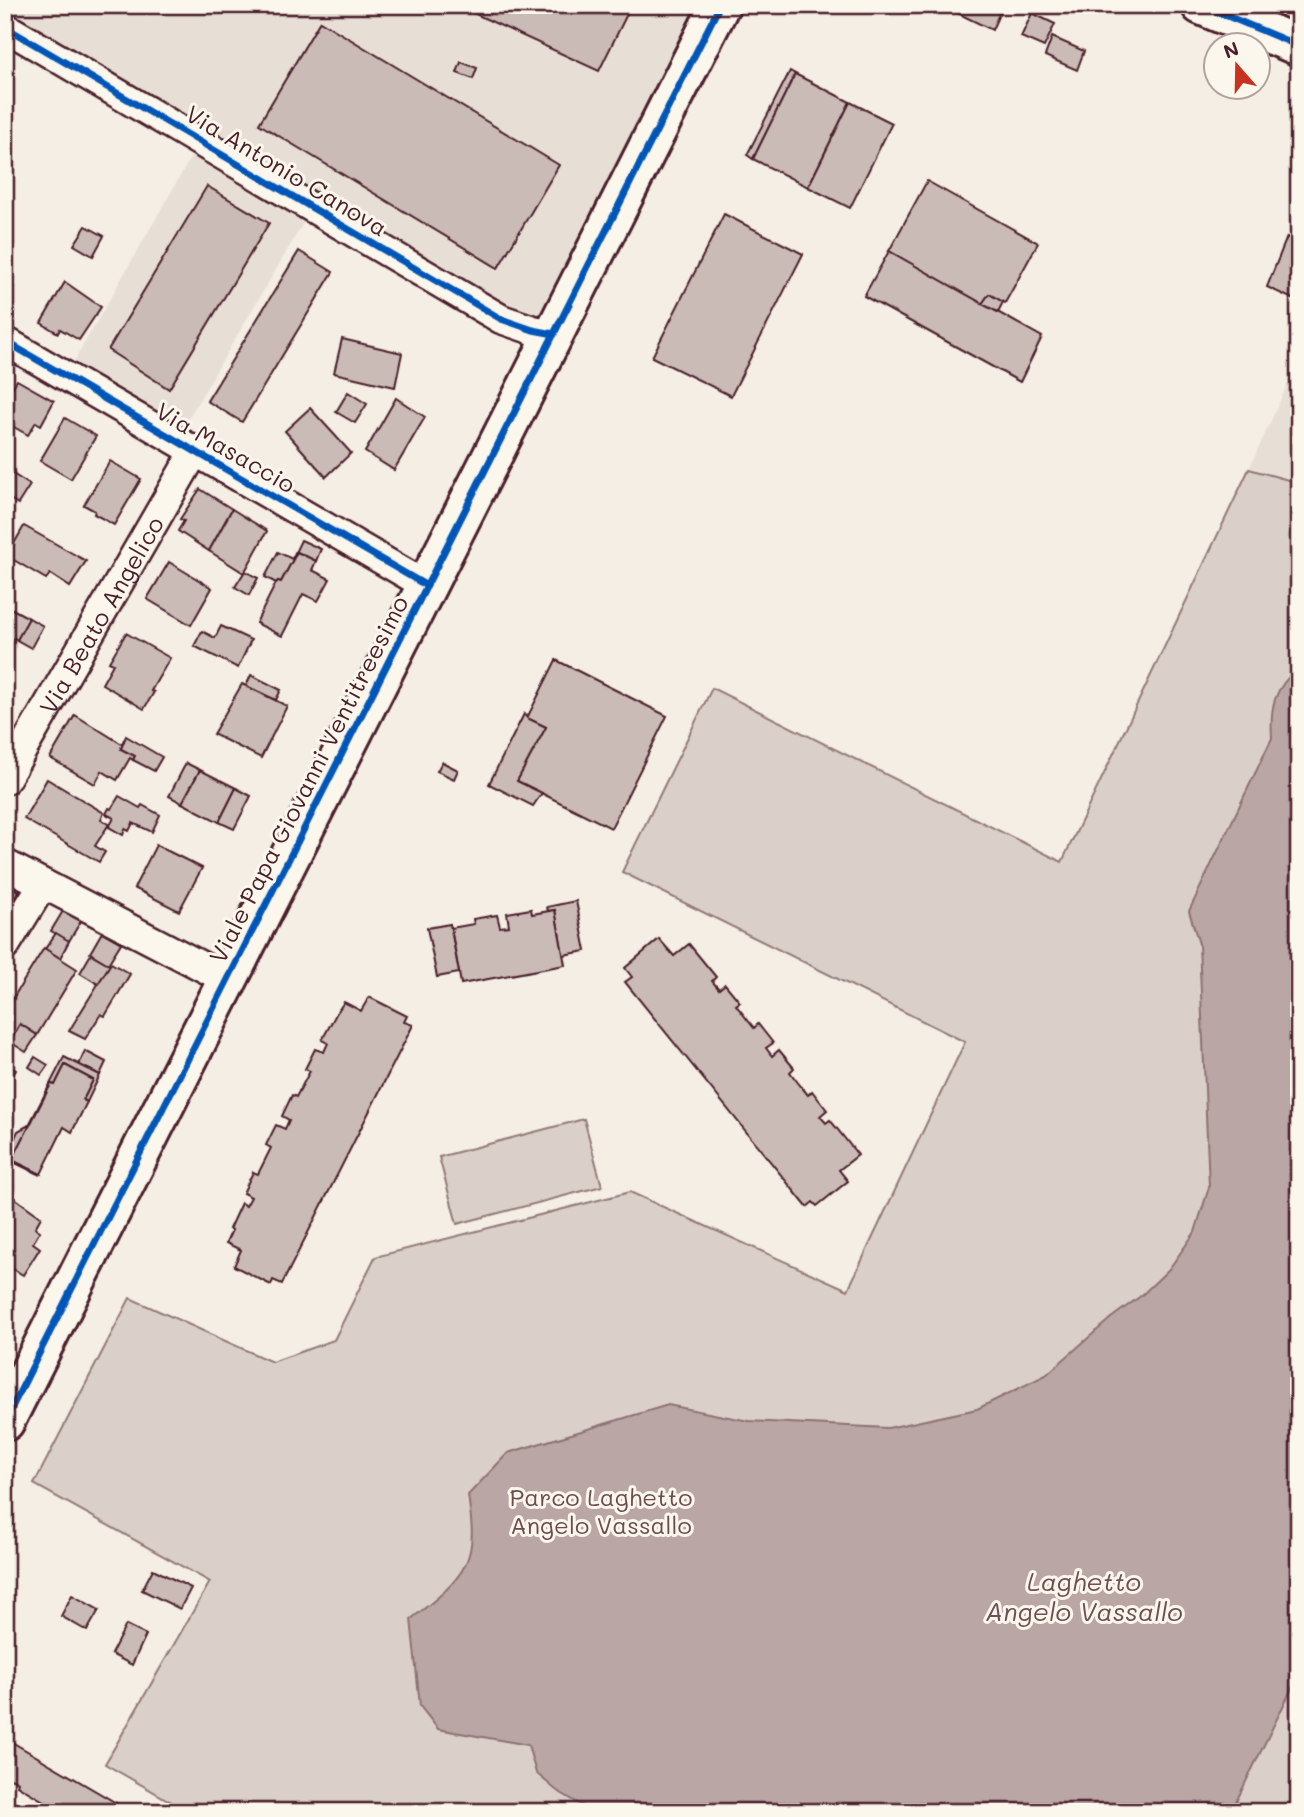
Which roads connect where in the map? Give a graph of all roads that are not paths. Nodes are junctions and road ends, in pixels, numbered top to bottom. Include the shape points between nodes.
1 (720, 5) edge
2 (1201, 5) edge
3 (1218, 5) edge
4 (5, 27) edge
5 (1298, 46) edge
6 (5, 341) edge
7 (547, 347) junction
8 (195, 451) junction
9 (427, 586) junction
10 (5, 780) edge
11 (5, 864) edge
12 (43, 884) junction
13 (5, 946) edge
14 (228, 981) junction
15 (5, 1421) edge

1 - 7 street, Viale Papa Giovanni Ventitreesimo
2 - 5 street
3 - 5 street
4 - 7 street, Via Antonio Canova via 501,319 533,330
6 - 8 street, Via Masaccio
7 - 9 street, Viale Papa Giovanni Ventitreesimo
8 - 9 street, Via Masaccio
8 - 10 street, Via Beato Angelico
9 - 14 street, Viale Papa Giovanni Ventitreesimo
11 - 12 street
12 - 13 street
12 - 14 street
14 - 15 street, Viale Papa Giovanni Ventitreesimo

